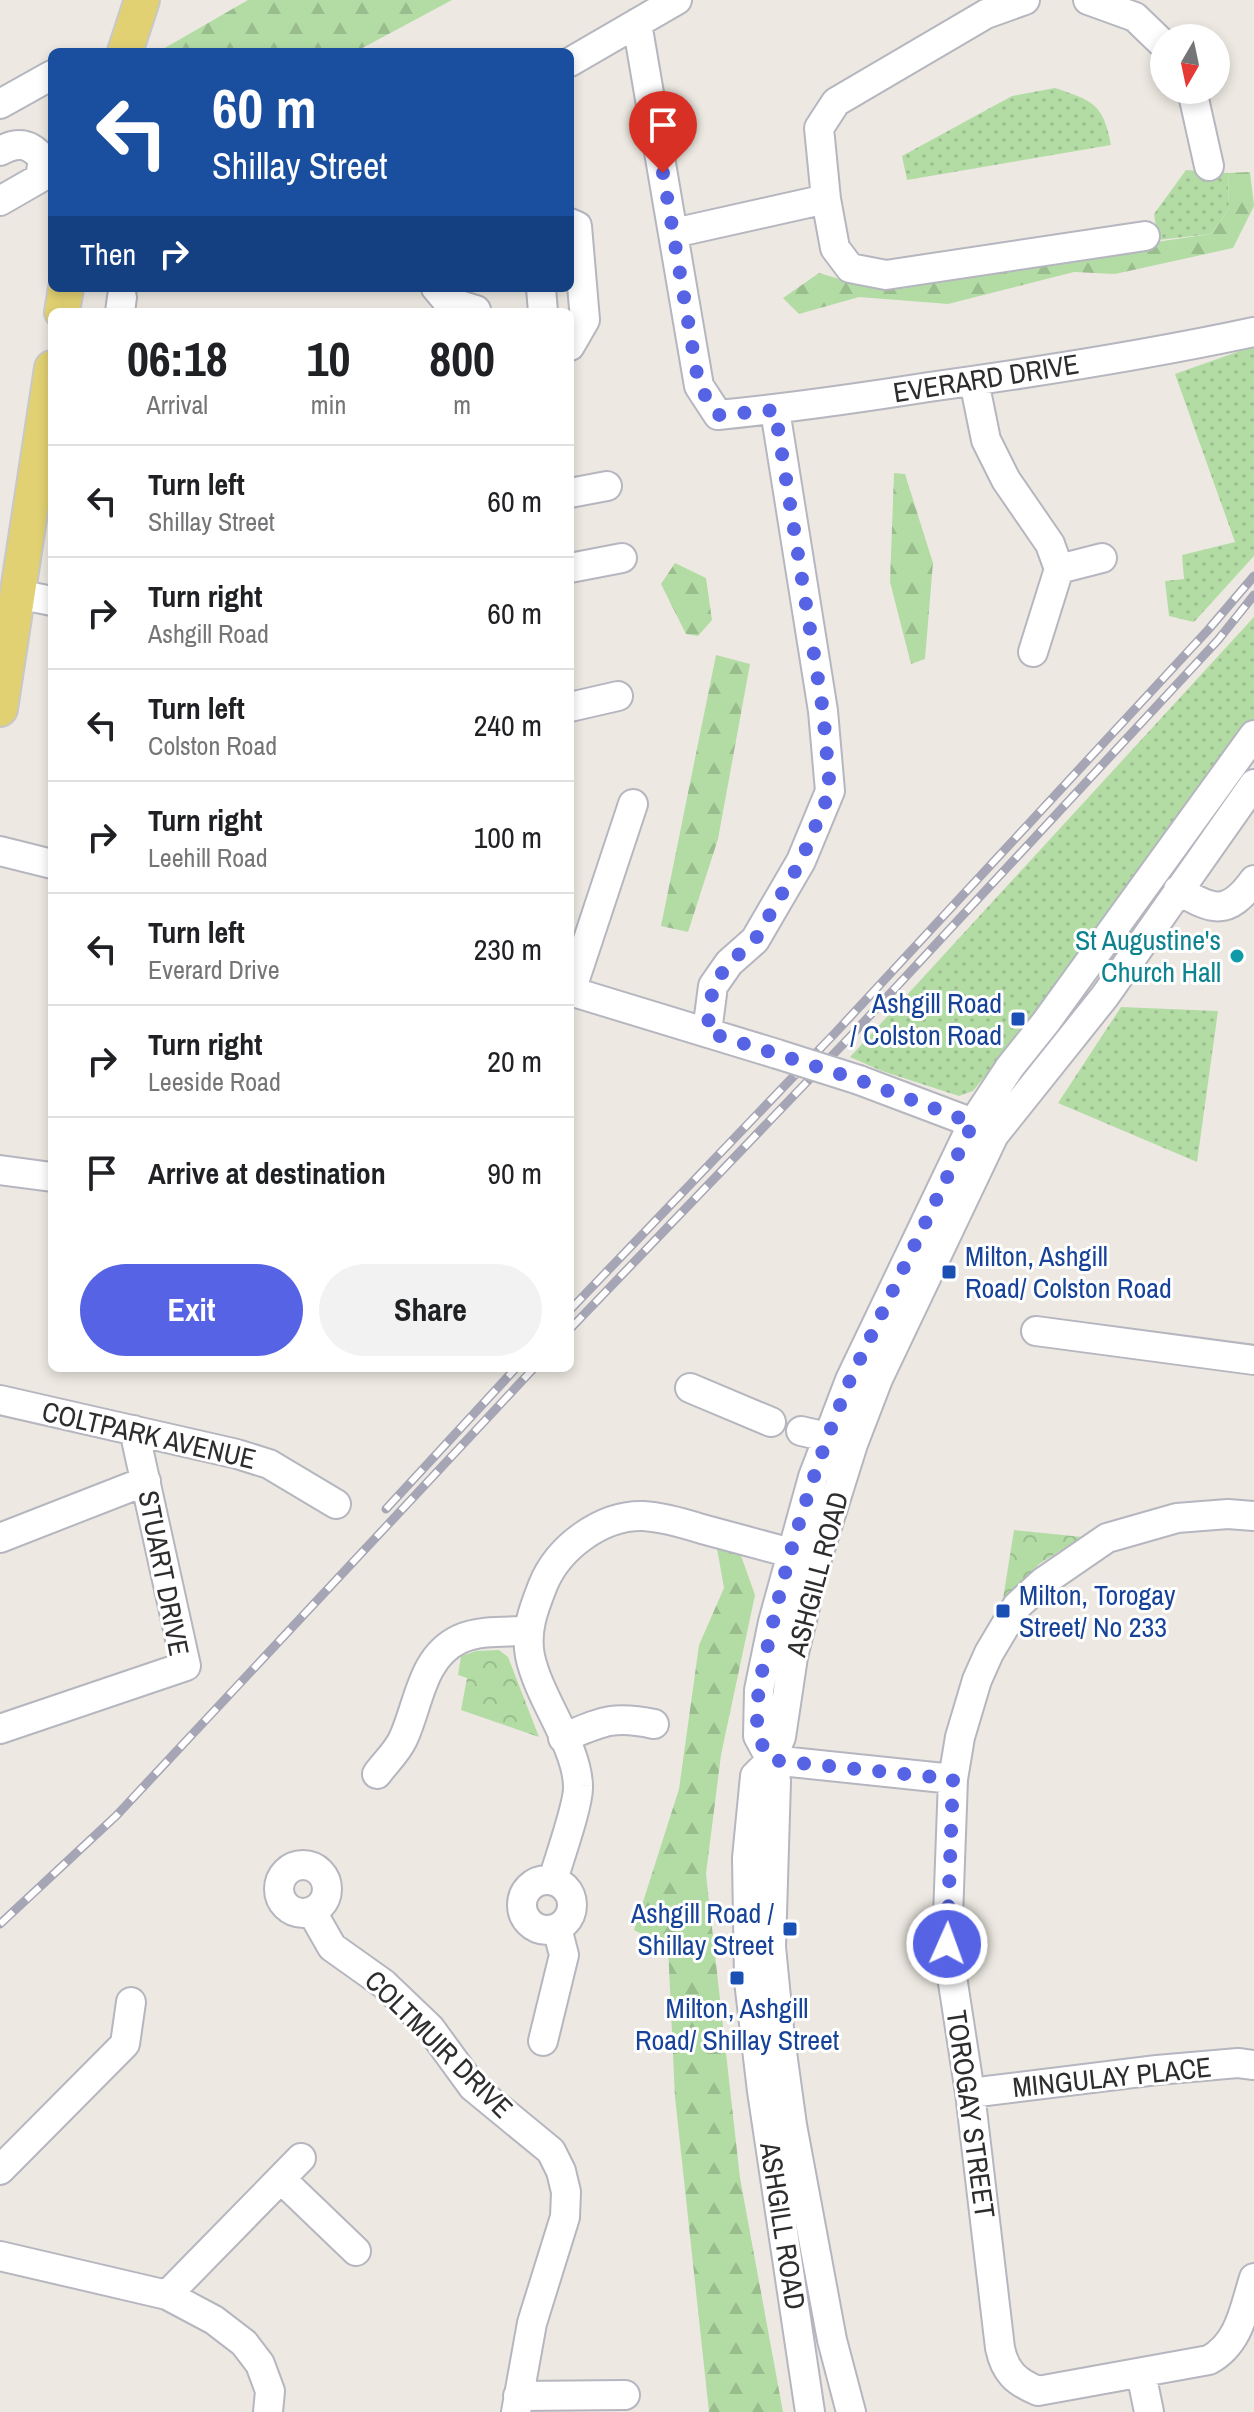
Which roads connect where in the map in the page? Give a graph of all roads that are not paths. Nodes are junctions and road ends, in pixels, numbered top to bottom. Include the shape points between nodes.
1 (142, 0) edge
2 (677, 0) edge
3 (1025, 0) edge
4 (1088, 0) edge
5 (637, 23) junction
6 (1150, 31) edge
7 (126, 48) edge
8 (574, 60) edge
9 (48, 77) edge
10 (0, 104) edge
11 (1195, 104) edge
12 (0, 151) edge
13 (1209, 166) dead end
14 (826, 199) junction
15 (0, 201) edge
16 (574, 225) edge
17 (674, 233) junction
18 (1145, 236) dead end
19 (442, 300) edge
20 (469, 308) edge
21 (1254, 332) edge
22 (574, 339) edge
23 (974, 381) junction
24 (48, 394) edge
25 (775, 410) junction
26 (607, 486) dead end
27 (574, 492) edge
28 (622, 558) dead end
29 (1102, 558) dead end
30 (574, 567) edge
31 (1059, 569) junction
32 (17, 594) junction
33 (48, 600) edge
34 (1033, 652) dead end
35 (618, 696) dead end
36 (574, 706) edge
37 (0, 709) edge
38 (1254, 735) edge
39 (1229, 768) junction
40 (1254, 784) edge
41 (633, 804) dead end
42 (0, 851) edge
43 (48, 863) edge
44 (1178, 890) junction
45 (1250, 894) edge
46 (574, 979) edge
47 (574, 992) edge
48 (707, 1032) junction
49 (984, 1129) junction
50 (0, 1170) edge
51 (48, 1176) edge
52 (1036, 1331) dead end
53 (1254, 1360) edge
54 (690, 1388) dead end
55 (0, 1400) edge
56 (771, 1422) dead end
57 (134, 1430) junction
58 (146, 1481) junction
59 (336, 1504) dead end
60 (1254, 1516) edge
61 (0, 1538) edge
62 (791, 1553) junction
63 (528, 1631) junction
64 (654, 1724) dead end
65 (0, 1729) edge
66 (563, 1738) junction
67 (771, 1760) junction
68 (377, 1774) dead end
69 (953, 1779) junction
70 (553, 1880) junction
71 (312, 1912) dead end
72 (557, 1928) junction
73 (131, 2002) dead end
74 (543, 2041) dead end
75 (1254, 2065) edge
76 (970, 2093) junction
77 (301, 2158) dead end
78 (0, 2170) edge
79 (281, 2179) junction
80 (356, 2251) dead end
81 (0, 2256) edge
82 (1254, 2278) edge
83 (167, 2295) junction
84 (1141, 2373) junction
85 (625, 2395) dead end
86 (517, 2404) edge
87 (268, 2412) edge
88 (810, 2412) edge
89 (851, 2412) edge
90 (1149, 2412) edge

1 - 7 main road
2 - 5 street
3 - 14 street via 986,14 836,102 819,128
4 - 6 street via 1135,17
5 - 8 street
5 - 17 street
9 - 10 street
11 - 13 street
12 - 15 street via 12,144 25,145 43,159 40,178
14 - 17 street
14 - 18 street via 835,248 850,268 886,275
16 - 22 street via 585,320
17 - 25 street, EVERARD DRIVE via 699,386 718,415
19 - 20 street
21 - 23 street, EVERARD DRIVE
23 - 25 street, EVERARD DRIVE
23 - 31 street via 986,440 1050,544
24 - 32 main road
25 - 48 street via 823,711 830,791 801,861 755,940 713,986
26 - 27 street
28 - 30 street
29 - 31 street
31 - 34 street
32 - 33 street
32 - 37 main road
35 - 36 street
38 - 39 street, ASHGILL ROAD
39 - 40 street
39 - 49 street, ASHGILL ROAD via 1010,1067
40 - 44 street, ASHGILL ROAD
41 - 46 street
42 - 43 street
44 - 45 street via 1218,907
44 - 49 street, ASHGILL ROAD via 1105,996
47 - 48 street
48 - 49 street, bridge via 859,1080
49 - 62 street, ASHGILL ROAD via 850,1380 814,1434
49 - 67 street, ASHGILL ROAD via 853,1444 816,1562 781,1737
50 - 51 street
52 - 53 street
54 - 56 street
55 - 57 street, COLTPARK AVENUE
57 - 58 street, STUART DRIVE
57 - 59 street, COLTPARK AVENUE via 269,1464
58 - 61 street
58 - 65 street, STUART DRIVE via 186,1666
60 - 69 street, TOROGAY STREET via 1177,1518 1107,1538 1043,1582 1017,1606 989,1653 960,1737
62 - 63 street via 669,1519 615,1520 587,1533 550,1567
62 - 67 street, ASHGILL ROAD via 759,1690 758,1736
63 - 66 street via 534,1672
63 - 68 street via 480,1634 443,1651 430,1666 402,1742
64 - 66 street via 613,1719
66 - 70 street via 576,1765 579,1790
67 - 69 street
67 - 88 street, ASHGILL ROAD via 755,1776 750,1823 749,1981
67 - 89 street, ASHGILL ROAD via 776,1781 771,1947 780,2038 829,2325
69 - 76 street, TOROGAY STREET via 947,1944
70 - 72 street via 566,1888 572,1903 569,1918
70 - 72 street via 529,1887 522,1903 532,1925
71 - 86 street, COLTMUIR DRIVE via 332,1947 384,1984 430,2028 473,2087 551,2151 561,2171 565,2217 532,2323
72 - 74 street via 564,1955
73 - 78 street via 139,2045
75 - 76 street, MINGULAY PLACE via 1157,2070
76 - 84 street, TOROGAY STREET via 1000,2348 1009,2373 1038,2391
77 - 79 street
79 - 80 street
79 - 83 street
81 - 83 street
82 - 84 street via 1234,2339 1223,2352 1209,2360
83 - 87 street via 244,2343 260,2364 270,2391
84 - 90 street
85 - 86 street

